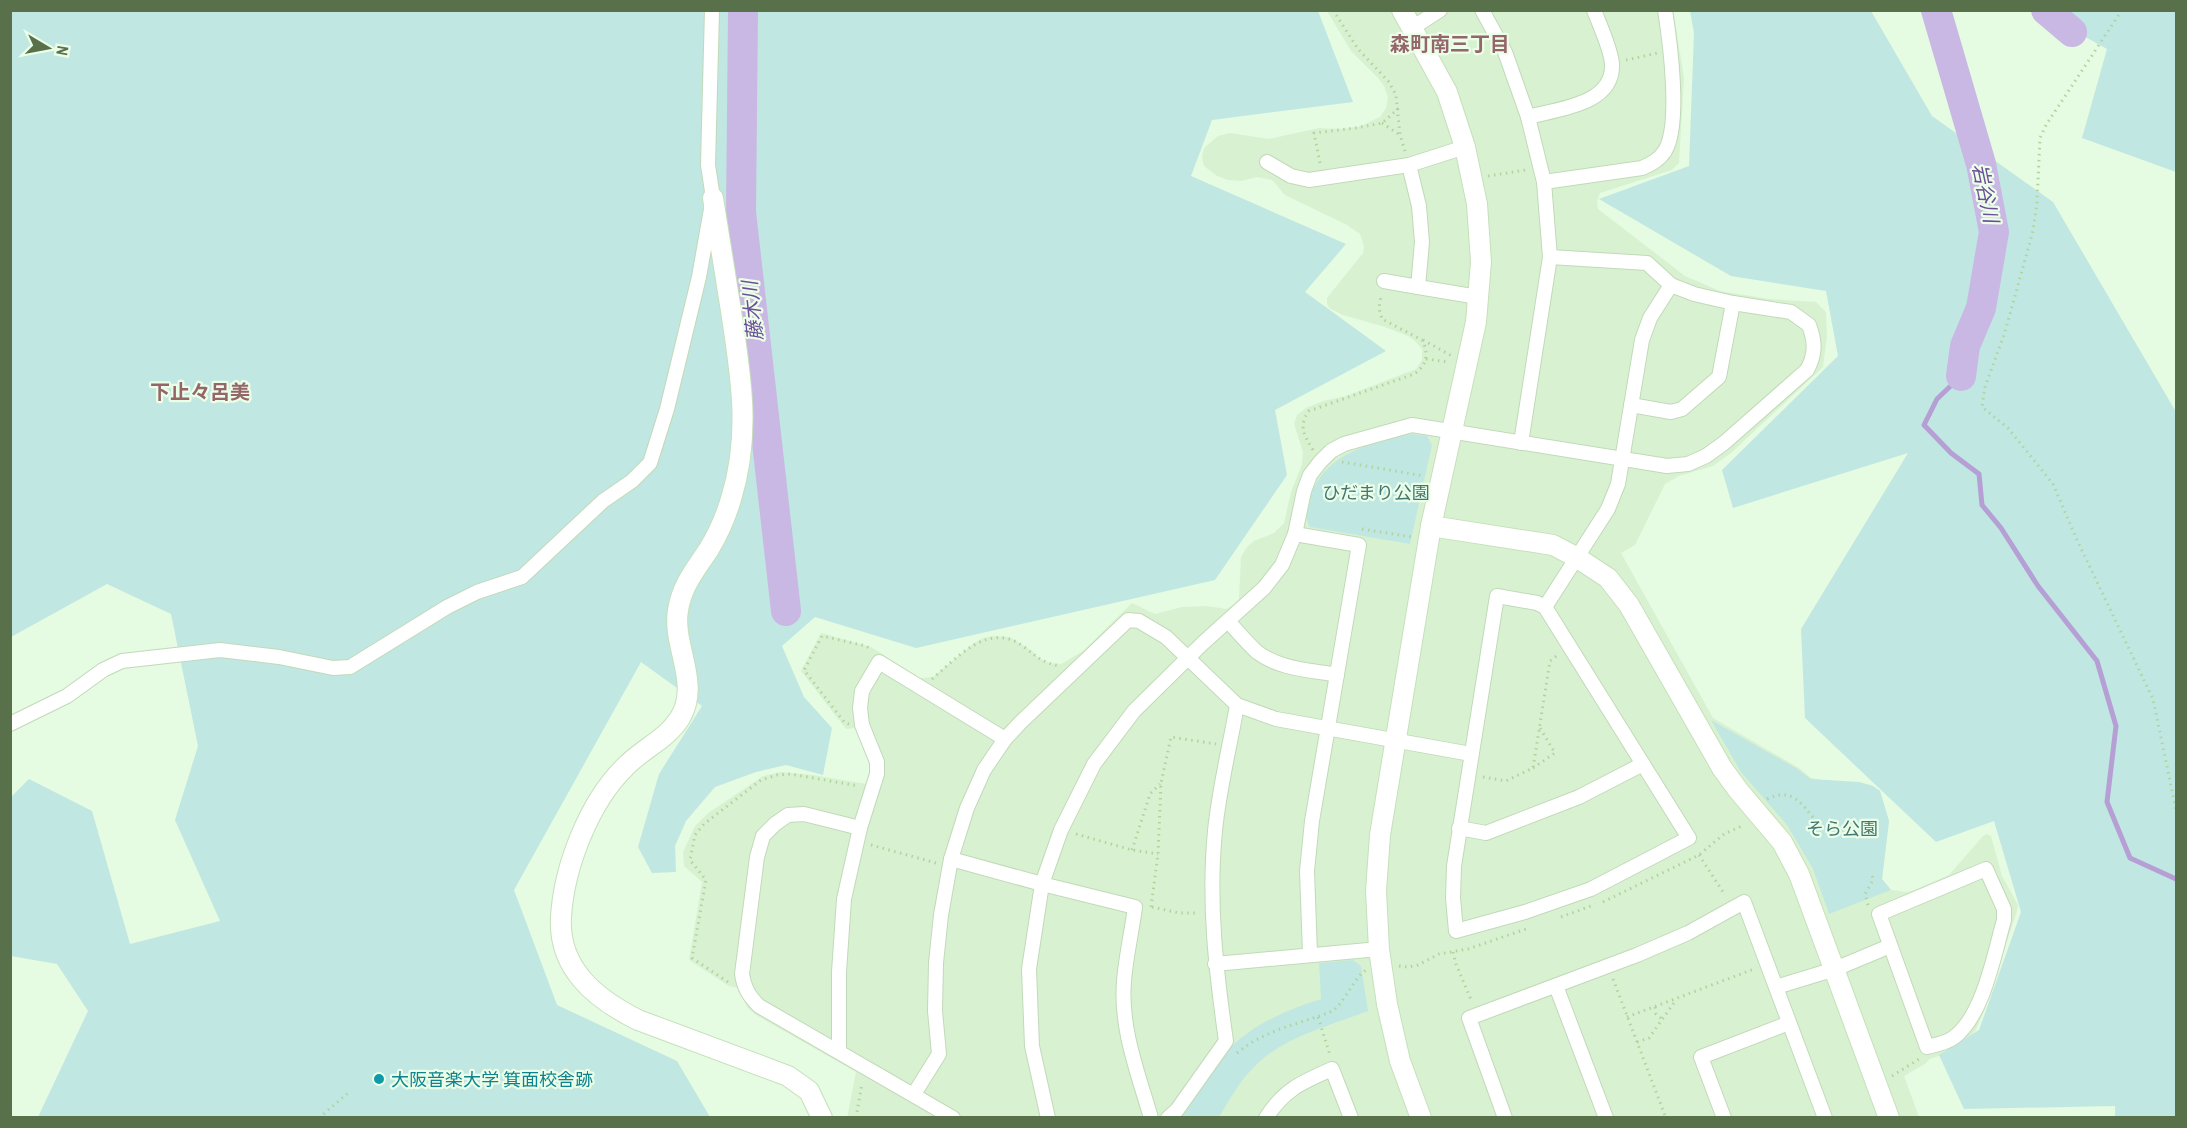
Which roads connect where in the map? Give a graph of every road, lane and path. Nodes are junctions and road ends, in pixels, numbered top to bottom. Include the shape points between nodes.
1 (712, 10) edge
2 (1333, 10) edge
3 (1402, 10) edge
4 (1440, 10) edge
5 (1482, 10) edge
6 (1594, 10) edge
7 (1665, 10) edge
8 (2122, 10) edge
9 (1412, 28) junction
10 (1671, 50) junction
11 (1612, 63) junction
12 (1399, 108) junction
13 (1528, 117) junction
14 (1382, 123) junction
15 (1400, 135) junction
16 (1465, 147) junction
17 (1267, 162) dead end
18 (1409, 165) junction
19 (1540, 168) junction
20 (1483, 177) dead end
21 (1322, 178) junction
22 (1544, 182) junction
23 (713, 198) junction
24 (1550, 257) junction
25 (1384, 281) joint
26 (1671, 285) junction
27 (1418, 287) junction
28 (1478, 297) junction
29 (1733, 303) junction
30 (1422, 340) junction
31 (1426, 358) junction
32 (1631, 405) junction
33 (1452, 431) junction
34 (1521, 443) junction
35 (1321, 460) junction
36 (1622, 460) junction
37 (1428, 477) dead end
38 (1431, 526) junction
39 (1295, 534) junction
40 (1576, 557) junction
41 (1545, 607) junction
42 (1228, 621) junction
43 (1570, 646) junction
44 (1187, 658) junction
45 (879, 662) junction
46 (1337, 675) junction
47 (1069, 676) junction
48 (922, 688) junction
49 (1237, 705) junction
50 (10, 724) edge
51 (862, 724) junction
52 (1539, 727) junction
53 (1328, 728) junction
54 (1005, 740) junction
55 (1395, 741) junction
56 (1230, 746) junction
57 (1471, 754) junction
58 (1643, 764) junction
59 (1533, 768) junction
60 (1468, 774) junction
61 (1161, 783) junction
62 (1773, 796) dead end
63 (2176, 810) edge
64 (1816, 820) dead end
65 (1750, 823) dead end
66 (1459, 828) junction
67 (1061, 830) junction
68 (859, 834) junction
69 (1689, 838) junction
70 (1132, 850) junction
71 (1158, 854) junction
72 (1699, 855) junction
73 (951, 863) junction
74 (1872, 873) dead end
75 (1042, 884) junction
76 (1135, 907) junction
77 (1151, 907) junction
78 (1733, 908) junction
79 (1870, 911) dead end
80 (1212, 914) junction
81 (1554, 919) dead end
82 (1531, 927) dead end
83 (1456, 931) junction
84 (1890, 946) junction
85 (1454, 952) junction
86 (1310, 954) junction
87 (1380, 958) junction
88 (1215, 964) junction
89 (1767, 964) junction
90 (1608, 966) junction
91 (1835, 969) junction
92 (1556, 986) junction
93 (1776, 987) junction
94 (1677, 998) junction
95 (1654, 1007) junction
96 (1478, 1014) junction
97 (1318, 1017) junction
98 (1627, 1017) junction
99 (1662, 1019) junction
100 (1789, 1023) junction
101 (1637, 1042) junction
102 (1927, 1047) junction
103 (839, 1052) junction
104 (1232, 1058) dead end
105 (865, 1066) junction
106 (1332, 1069) junction
107 (1888, 1078) dead end
108 (348, 1093) dead end
109 (914, 1094) junction
110 (319, 1118) edge
111 (822, 1118) edge
112 (856, 1118) edge
113 (953, 1118) edge
114 (1047, 1118) edge
115 (1151, 1118) edge
116 (1168, 1118) edge
117 (1266, 1118) edge
118 (1351, 1118) edge
119 (1421, 1118) edge
120 (1505, 1118) edge
121 (1606, 1118) edge
122 (1666, 1118) edge
123 (1724, 1118) edge
124 (1825, 1118) edge
125 (1889, 1118) edge

1 - 23 street via 708,165
2 - 12 path via 1358,49 1389,82
3 - 9 street
4 - 9 street
5 - 13 street via 1505,52
6 - 11 street
7 - 10 street
8 - 63 path via 2040,138 2033,231 1982,406 2008,428 2053,484 2153,699
9 - 16 street via 1447,92
10 - 11 path
10 - 22 street via 1670,139 1655,162 1642,168
11 - 13 street via 1611,77 1604,90 1590,100
12 - 14 path
12 - 15 path
13 - 19 street
14 - 15 path
14 - 21 path via 1314,133
15 - 18 path
16 - 18 street
16 - 28 street via 1477,204
17 - 21 street via 1300,179
18 - 21 street
18 - 27 street via 1419,206 1422,242
19 - 20 path
19 - 22 street
22 - 24 street
23 - 50 street via 696,288 650,463 522,577 447,607 350,667 333,668 220,650 122,661 67,696
23 - 111 street via 742,384 743,432 738,472 722,523 681,594 678,630 688,677 680,717 667,733 626,766 588,817 564,891 564,947 575,971 594,994 615,1008 788,1076 808,1091
24 - 26 street via 1647,263
24 - 34 street
25 - 27 street
25 - 30 path via 1379,308 1382,319
26 - 29 street
26 - 32 street via 1650,318 1642,340
27 - 28 street
28 - 33 street
29 - 32 street via 1719,377 1682,410 1671,412
29 - 36 street via 1791,312 1809,325 1815,345 1807,370 1706,456 1688,464 1667,466
30 - 31 path
30 - 31 path via 1455,358 1447,362
31 - 35 path via 1414,374 1309,411 1303,421 1303,432
32 - 36 street
33 - 34 street
33 - 35 street via 1412,425 1344,444
33 - 38 street
34 - 36 street
35 - 37 path
35 - 39 street via 1304,491
36 - 40 street via 1608,509
38 - 40 street via 1553,545
38 - 55 street
39 - 42 street via 1282,565 1264,588
39 - 46 street via 1359,545
40 - 41 street
40 - 91 street via 1608,578 1629,604 1722,768 1782,842 1799,874
41 - 43 street
41 - 57 street via 1497,597
42 - 44 street
42 - 46 street via 1268,659
43 - 52 path via 1550,661
43 - 58 street
44 - 47 street via 1166,637 1139,621 1128,620
44 - 49 street
44 - 67 street via 1134,711 1094,764
45 - 48 street
45 - 51 street via 862,691
45 - 51 path via 866,646 822,636 804,670 845,723
46 - 53 street
47 - 48 path via 1061,666 1047,664 1012,640 989,638 976,642
47 - 54 street
48 - 54 street
49 - 53 street via 1276,719
49 - 56 street
51 - 68 street via 877,762 877,774
52 - 59 path
52 - 59 path via 1555,753
53 - 55 street
53 - 86 street via 1307,871
54 - 73 street via 984,770 967,808
55 - 57 street
55 - 87 street via 1380,835 1376,891
56 - 61 path via 1171,737
56 - 80 street via 1215,830
57 - 60 street
58 - 66 street via 1580,797 1486,833
58 - 69 street
59 - 60 path via 1506,780
60 - 66 street
61 - 70 path via 1150,794
61 - 71 path
62 - 64 path via 1797,799
65 - 72 path via 1724,834
66 - 83 street via 1453,898
67 - 70 path
67 - 75 street
68 - 73 path
68 - 103 street via 844,899 838,972
68 - 103 street via 804,814 788,815 763,836 742,974 750,998 759,1006
69 - 72 path
69 - 83 street via 1591,889
70 - 71 path
71 - 77 path
72 - 78 path
72 - 81 path via 1612,898
73 - 75 street
73 - 109 street via 936,963 934,1011 939,1054
74 - 79 path via 1873,880 1865,894
75 - 76 street
75 - 114 street via 1029,969 1032,1046
76 - 77 path
76 - 115 street via 1124,981 1125,1017
77 - 80 path
78 - 89 street via 1744,902
78 - 90 street via 1688,933
80 - 88 street
82 - 85 path
83 - 85 path
84 - 91 street
84 - 102 street
84 - 102 street via 1879,914 1986,869 2004,909 2004,920 1979,1004 1962,1032 1951,1040
85 - 87 path via 1439,954 1408,968
85 - 96 path
86 - 87 street
86 - 88 street
87 - 97 path via 1362,972 1333,1011
87 - 119 street via 1400,1061
88 - 116 street via 1226,1041
89 - 93 street
89 - 94 path
90 - 92 street
90 - 98 path
91 - 93 street
91 - 125 street
92 - 96 street
92 - 121 street
93 - 100 street
94 - 95 path
94 - 99 path
95 - 98 path
95 - 99 path
96 - 120 street via 1469,1018
97 - 104 path via 1273,1031
97 - 106 path
98 - 101 path
99 - 101 path via 1648,1038
100 - 123 street via 1701,1057
100 - 124 street
101 - 122 path
102 - 107 path via 1918,1060
103 - 105 street
105 - 109 street
105 - 112 path
106 - 117 street via 1294,1086 1274,1104
106 - 118 street
108 - 110 path
109 - 113 street

